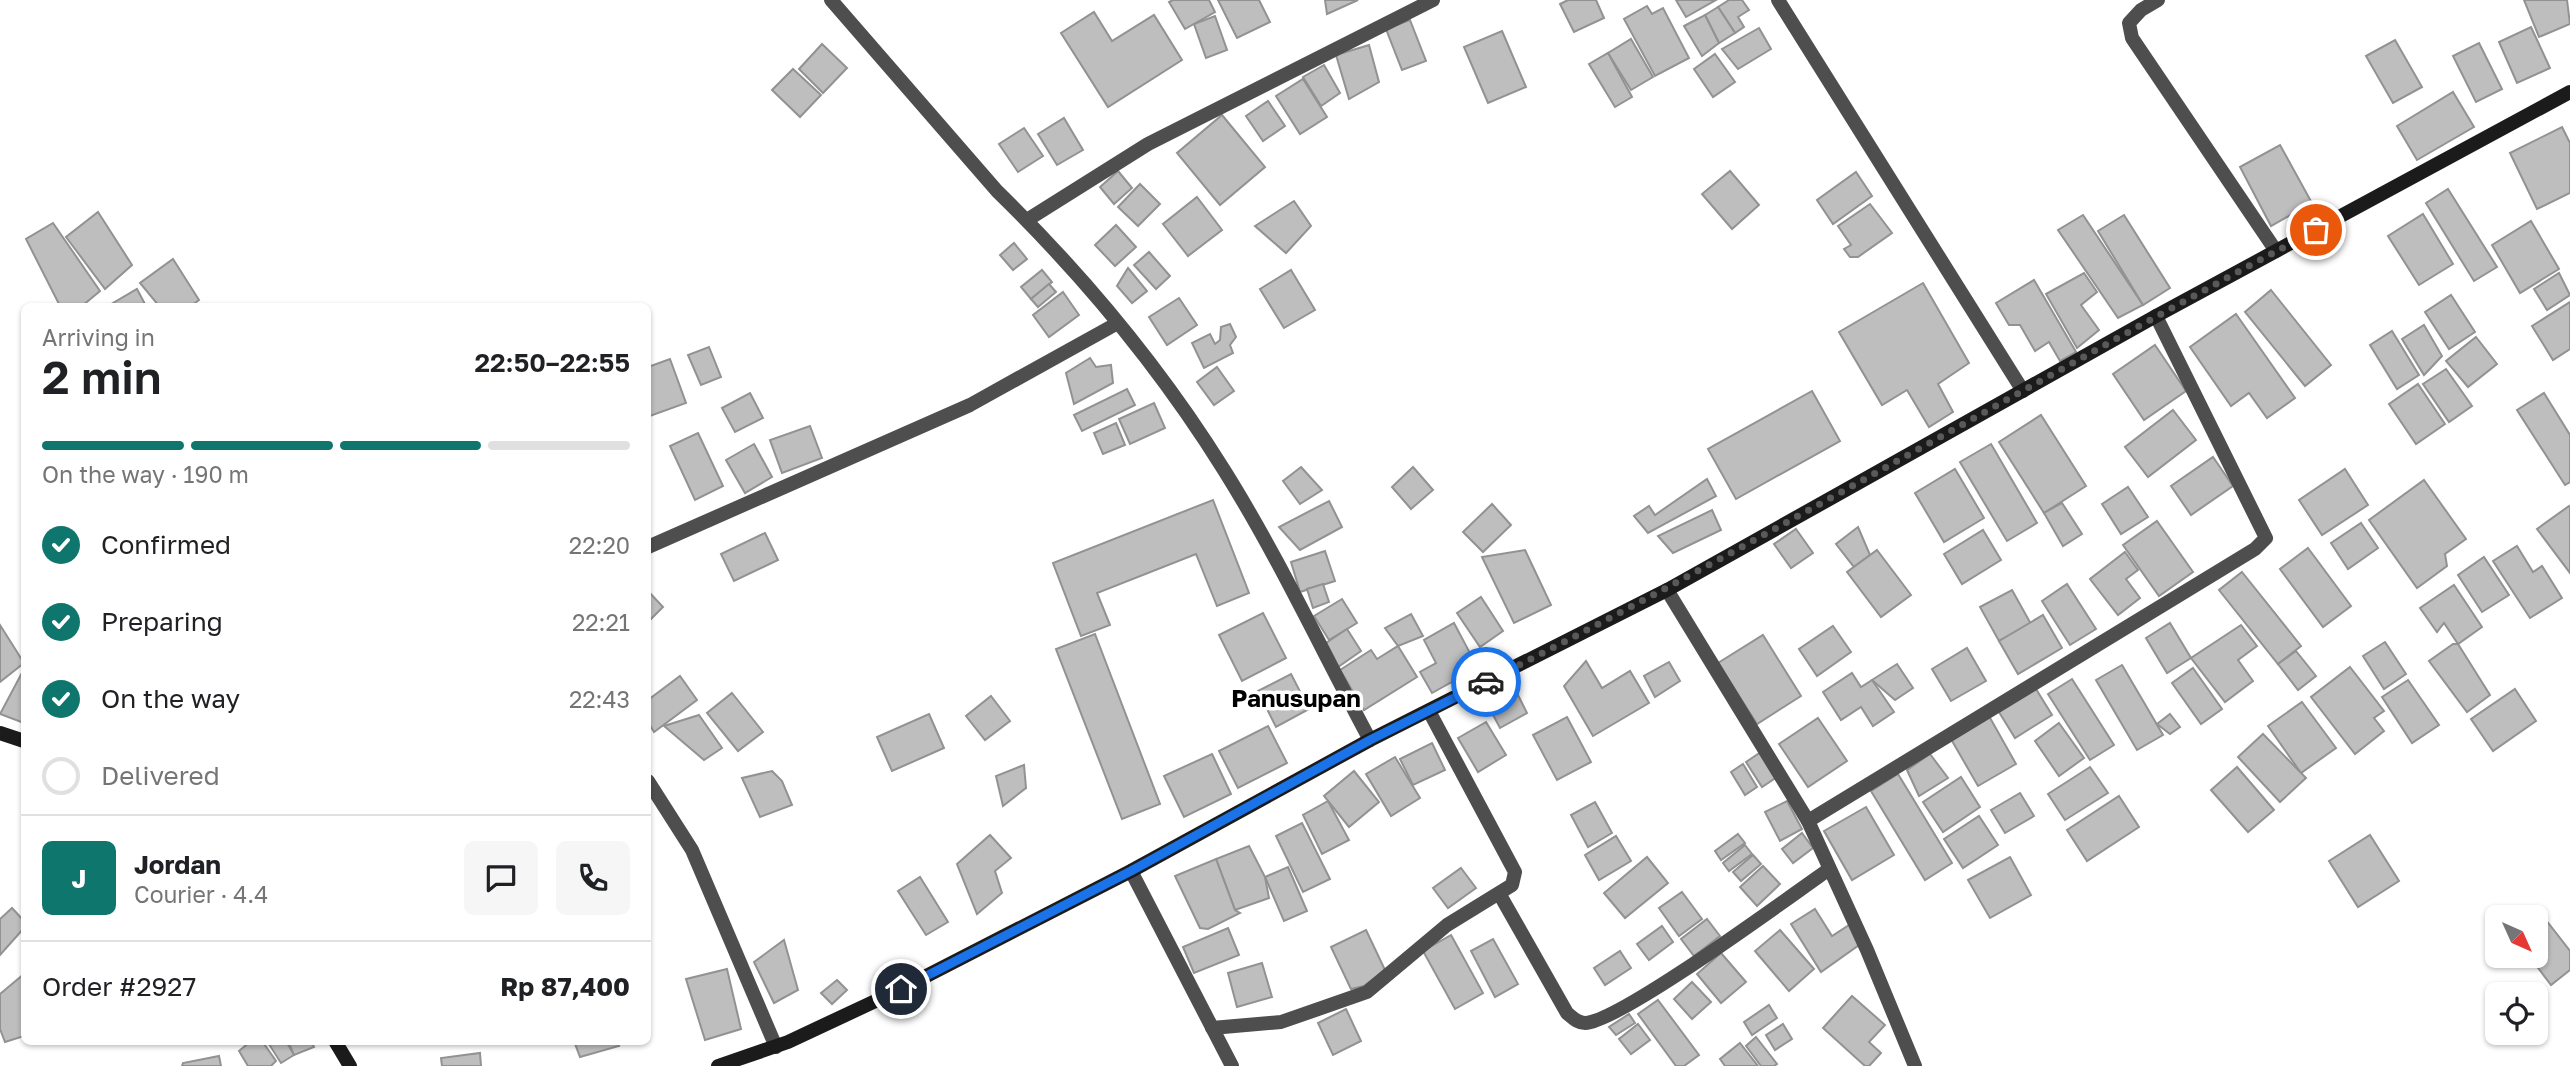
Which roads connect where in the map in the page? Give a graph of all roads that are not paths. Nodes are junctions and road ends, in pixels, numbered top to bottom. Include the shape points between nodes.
1 (1433, 0) edge
2 (1778, 0) edge
3 (2158, 0) edge
4 (836, 2) edge
5 (2570, 92) edge
6 (1027, 220) junction
7 (2276, 251) junction
8 (2155, 316) junction
9 (1116, 324) junction
10 (2023, 391) junction
11 (651, 546) edge
12 (1667, 590) junction
13 (1429, 711) junction
14 (0, 733) edge
15 (21, 740) edge
16 (1370, 740) junction
17 (651, 786) edge
18 (1808, 821) junction
19 (1828, 870) junction
20 (1131, 871) junction
21 (1500, 895) junction
22 (1212, 1028) junction
23 (337, 1045) edge
24 (776, 1046) junction
25 (350, 1066) edge
26 (718, 1066) edge
27 (1232, 1066) edge
28 (1915, 1066) edge

1 - 6 street via 1148,144
2 - 10 street
3 - 7 street via 2129,23 2132,38
4 - 6 street
5 - 7 street
6 - 9 street
7 - 8 street
8 - 10 street
8 - 18 street via 2266,538
9 - 11 street via 970,405
9 - 16 street via 1168,387 1226,472
10 - 12 street
12 - 13 street
12 - 18 street
13 - 16 street
13 - 21 street via 1515,872 1512,885
14 - 15 street
16 - 20 street
17 - 24 street via 692,850
18 - 19 street
19 - 21 street via 1673,977 1587,1023 1567,1013
19 - 28 street
20 - 22 street
20 - 24 street via 901,989
21 - 22 street via 1447,925 1367,992 1281,1022
22 - 27 street
23 - 25 street
24 - 26 street

